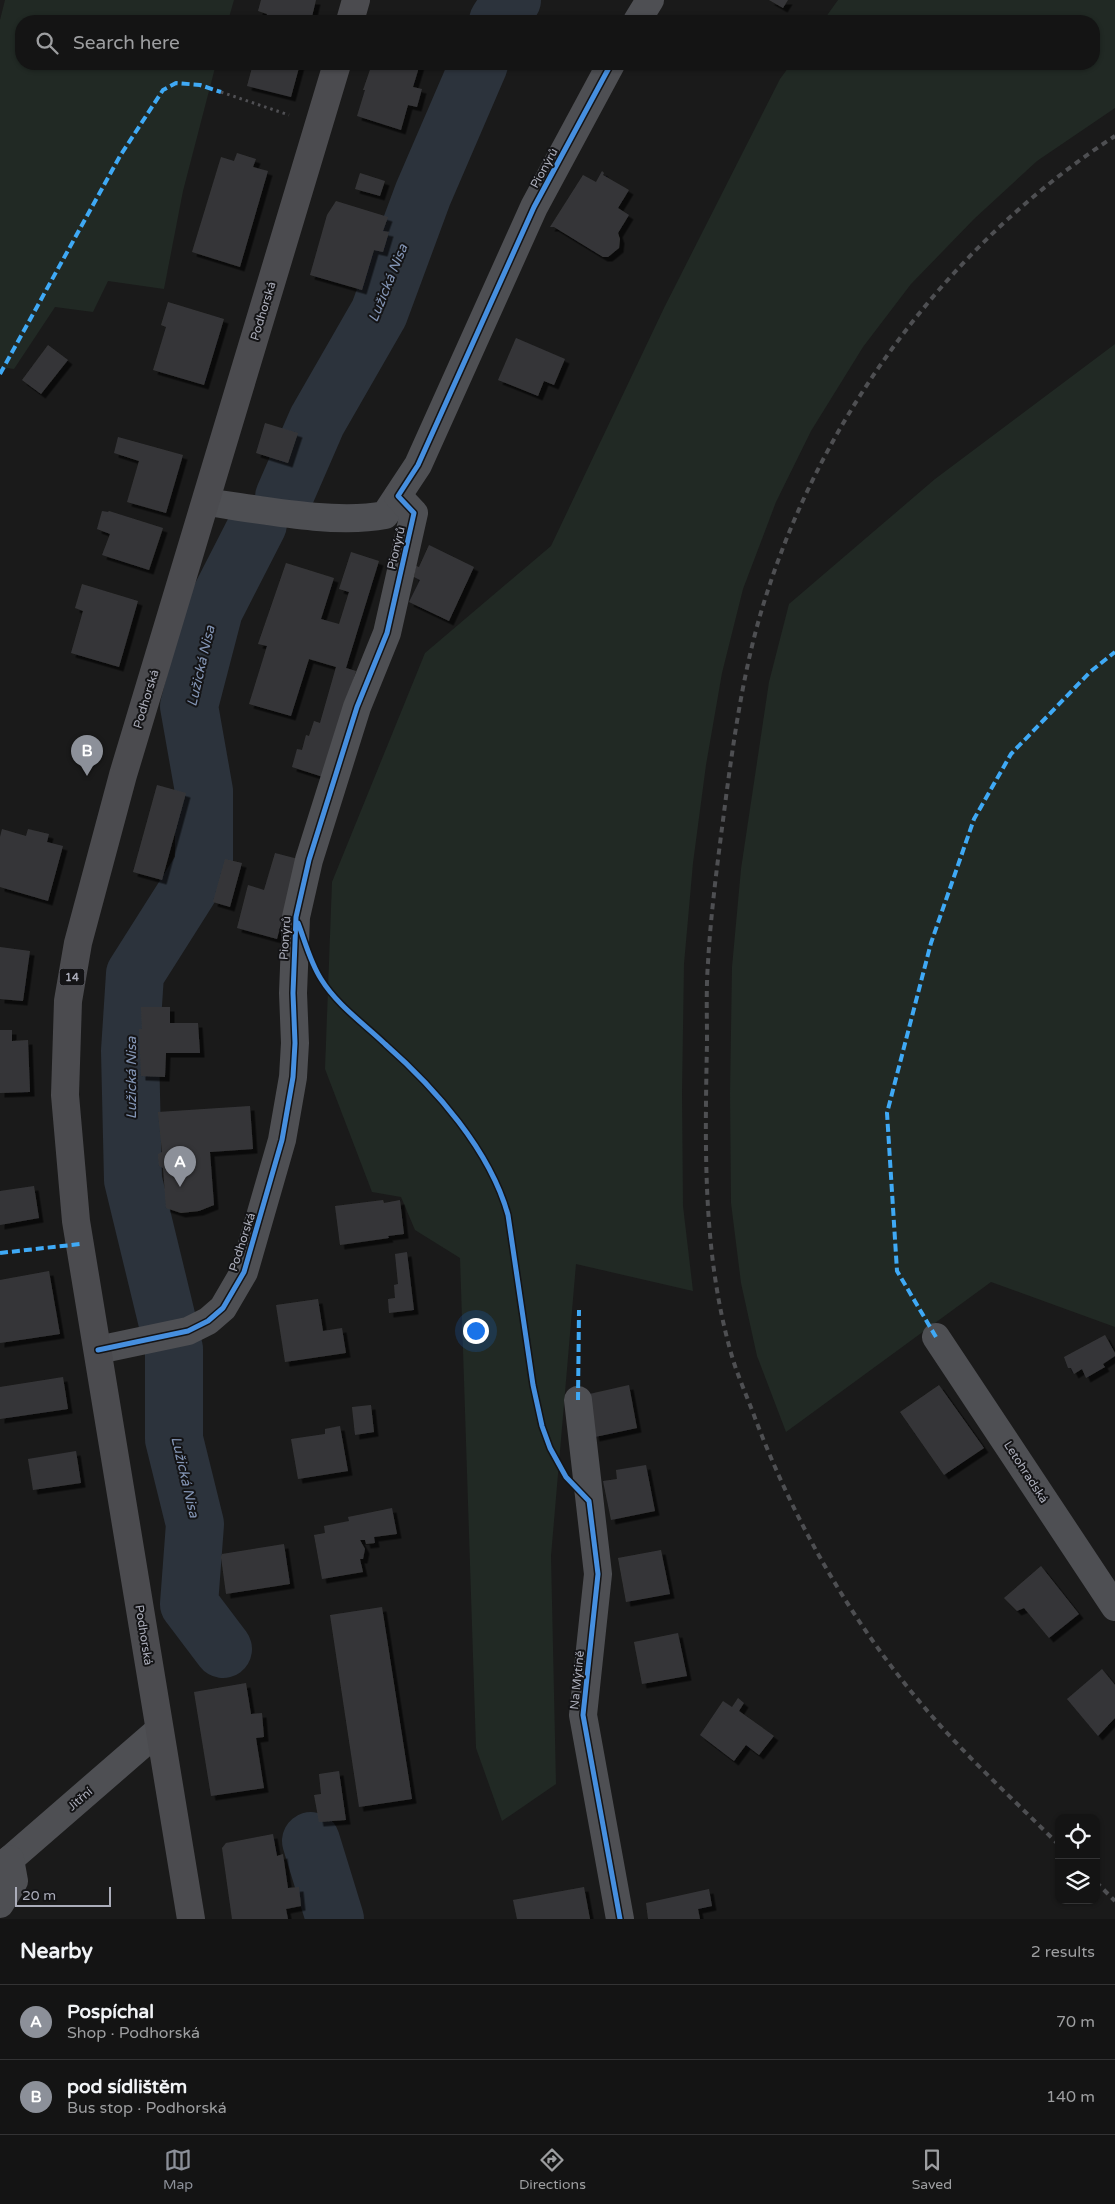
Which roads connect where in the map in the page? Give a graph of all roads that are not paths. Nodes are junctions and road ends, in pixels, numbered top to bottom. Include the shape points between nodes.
1 (356, 0) edge
2 (650, 0) edge
3 (352, 15) edge
4 (641, 15) edge
5 (335, 70) edge
6 (608, 70) edge
7 (398, 496) junction
8 (206, 502) junction
9 (292, 1077) joint
10 (936, 1337) dead end
11 (98, 1350) junction
12 (578, 1400) dead end
13 (1115, 1607) edge
14 (160, 1730) junction
15 (5, 1863) edge
16 (0, 1904) edge
17 (190, 1919) edge
18 (620, 1919) edge

1 - 3 main road
2 - 4 street
5 - 8 main road, Podhorská / 14
6 - 7 street, Pionýrů via 534,207 418,465
7 - 8 street, Pionýrů via 384,515 363,520
7 - 9 street, Pionýrů via 414,513 386,633 357,707 296,917
8 - 11 main road, Podhorská / 14 via 123,775 78,943 68,1001 65,1095 76,1221
9 - 11 street, Podhorská via 282,1140 244,1272 223,1308 208,1321 188,1331
10 - 13 street, Letohradská
11 - 14 main road, Podhorská / 14
12 - 18 street, Na Mýtině via 598,1574 583,1716
14 - 15 street, Jitřní
14 - 17 main road, Podhorská / 14
15 - 16 street via 14,1881

